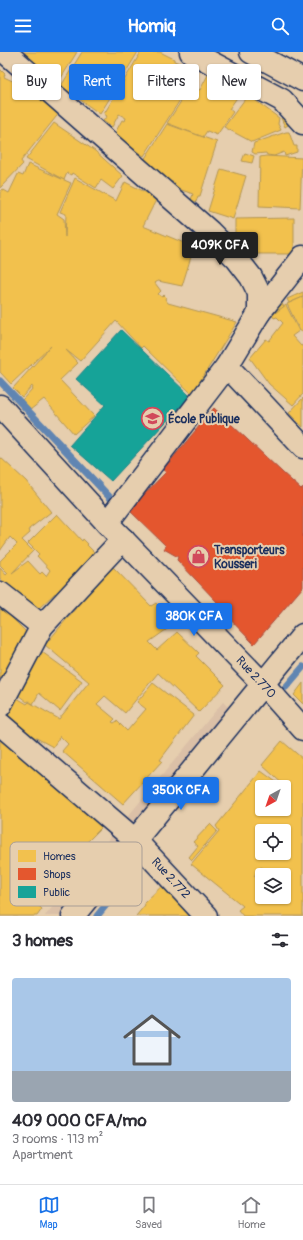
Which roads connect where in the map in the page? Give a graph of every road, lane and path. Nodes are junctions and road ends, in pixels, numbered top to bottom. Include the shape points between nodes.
1 (5, 52) edge
2 (191, 52) edge
3 (252, 52) edge
4 (303, 80) edge
5 (303, 123) edge
6 (303, 257) edge
7 (259, 313) junction
8 (227, 366) junction
9 (0, 406) edge
10 (303, 447) edge
11 (107, 523) junction
12 (123, 539) junction
13 (0, 593) edge
14 (42, 626) junction
15 (303, 635) edge
16 (264, 685) junction
17 (0, 706) edge
18 (0, 724) edge
19 (303, 729) edge
20 (135, 840) joint
21 (142, 847) edge
22 (81, 906) edge
23 (73, 916) edge
24 (206, 916) edge

1 - 7 street via 210,232 237,259 251,277 259,294
2 - 5 street via 282,100
3 - 4 street
6 - 7 street
7 - 8 street
8 - 10 street
8 - 11 street
9 - 11 street, Rue 2.770
11 - 12 street, Rue 2.770
12 - 14 street
12 - 16 street, Rue 2.770
13 - 14 street
14 - 17 street
15 - 16 street
16 - 19 street, Rue 2.770
16 - 20 street
18 - 20 street, Rue 2.772
21 - 24 street, Rue 2.772
22 - 23 street

